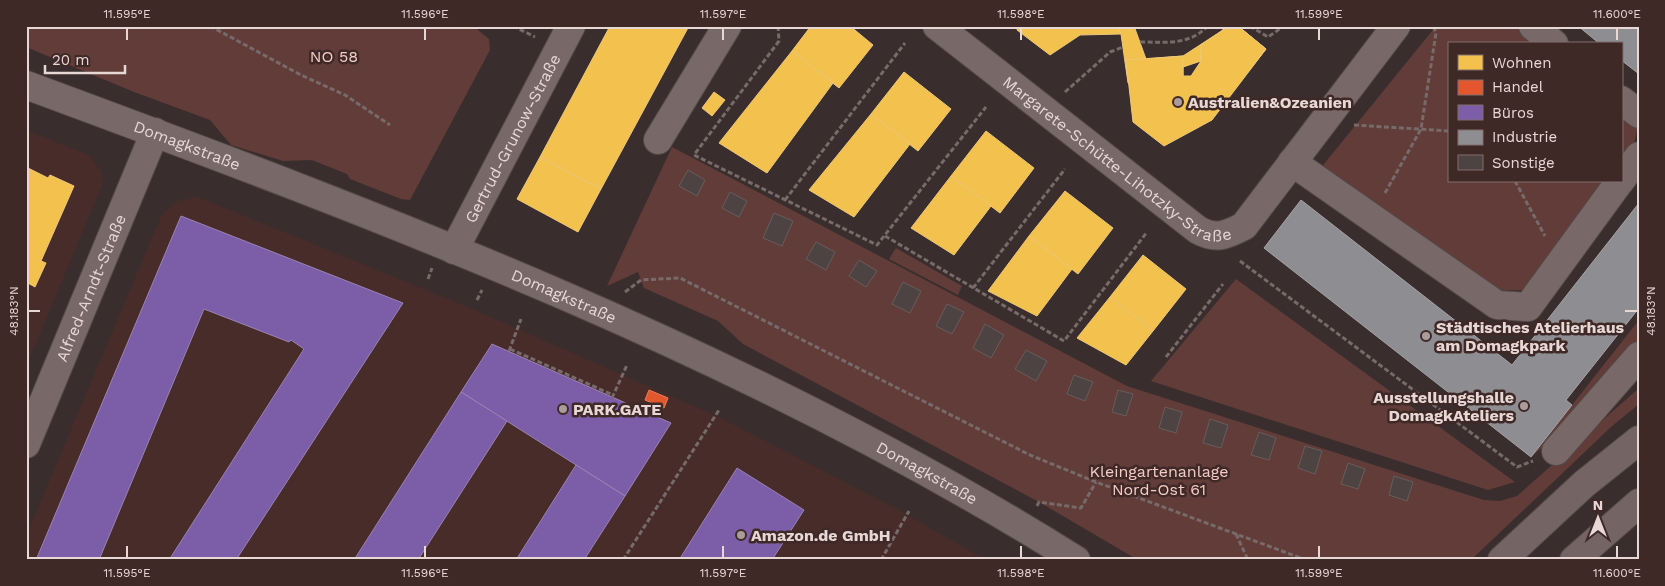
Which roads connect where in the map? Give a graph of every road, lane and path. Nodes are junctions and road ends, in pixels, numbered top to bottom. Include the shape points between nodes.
1 (210, 26) edge
2 (571, 26) edge
3 (727, 26) edge
4 (778, 26) edge
5 (937, 26) edge
6 (1208, 26) edge
7 (1250, 26) edge
8 (1284, 26) edge
9 (1396, 26) edge
10 (1433, 26) edge
11 (1533, 26) edge
12 (1140, 42) dead end
13 (1552, 42) edge
14 (904, 43) dead end
15 (1123, 47) dead end
16 (26, 85) edge
17 (1062, 95) dead end
18 (1622, 101) edge
19 (986, 107) dead end
20 (1639, 114) edge
21 (1348, 124) dead end
22 (390, 125) dead end
23 (1421, 129) junction
24 (1448, 131) edge
25 (155, 132) junction
26 (658, 140) dead end
27 (1639, 156) edge
28 (1292, 162) junction
29 (1065, 169) dead end
30 (1622, 180) edge
31 (1516, 182) edge
32 (1620, 182) edge
33 (785, 200) junction
34 (1372, 218) junction
35 (1147, 232) dead end
36 (885, 236) junction
37 (454, 250) junction
38 (1240, 261) dead end
39 (1560, 262) junction
40 (1222, 284) dead end
41 (973, 288) junction
42 (622, 295) dead end
43 (521, 319) dead end
44 (1639, 356) edge
45 (1166, 357) dead end
46 (627, 366) dead end
47 (719, 410) dead end
48 (1639, 440) edge
49 (26, 444) edge
50 (1556, 452) joint
51 (1096, 482) junction
52 (1639, 503) edge
53 (909, 511) dead end
54 (1033, 513) dead end
55 (1235, 534) junction
56 (623, 560) edge
57 (881, 560) edge
58 (1076, 560) edge
59 (1248, 560) edge
60 (1306, 560) edge
61 (1502, 560) edge
62 (1574, 560) edge

1 - 22 path via 345,95
2 - 37 street, Gertrud-Grunow-Straße
3 - 26 street
4 - 33 path via 779,41 694,155
5 - 28 street, Margarete-Schütte-Lihotzky-Straße via 1198,230 1212,237 1227,235 1244,226
6 - 12 path via 1192,38 1178,43
7 - 8 path via 1268,37
9 - 28 street, Margarete-Schütte-Lihotzky-Straße
10 - 23 path via 1436,33
11 - 13 street
14 - 33 path
15 - 17 path via 1110,52
16 - 25 street, Domagkstraße
18 - 20 street
19 - 36 path
21 - 23 path
23 - 24 path
23 - 34 path
25 - 37 street, Domagkstraße
25 - 49 street, Alfred-Arndt-Straße
27 - 30 street
28 - 34 street
29 - 41 path
31 - 39 path
32 - 39 street
33 - 36 path via 877,245
34 - 39 street via 1497,305 1528,307
35 - 41 path via 1064,341
36 - 41 path
37 - 58 street, Domagkstraße via 781,394 922,470
38 - 50 path via 1517,467
40 - 45 path
42 - 51 path via 641,280 680,278 1030,455
43 - 46 path via 509,350 612,396
44 - 50 street
47 - 56 path
48 - 61 highway via 1584,484
51 - 54 path via 1081,508 1039,502
51 - 55 path
52 - 62 highway
53 - 57 path
55 - 59 path
55 - 60 path

